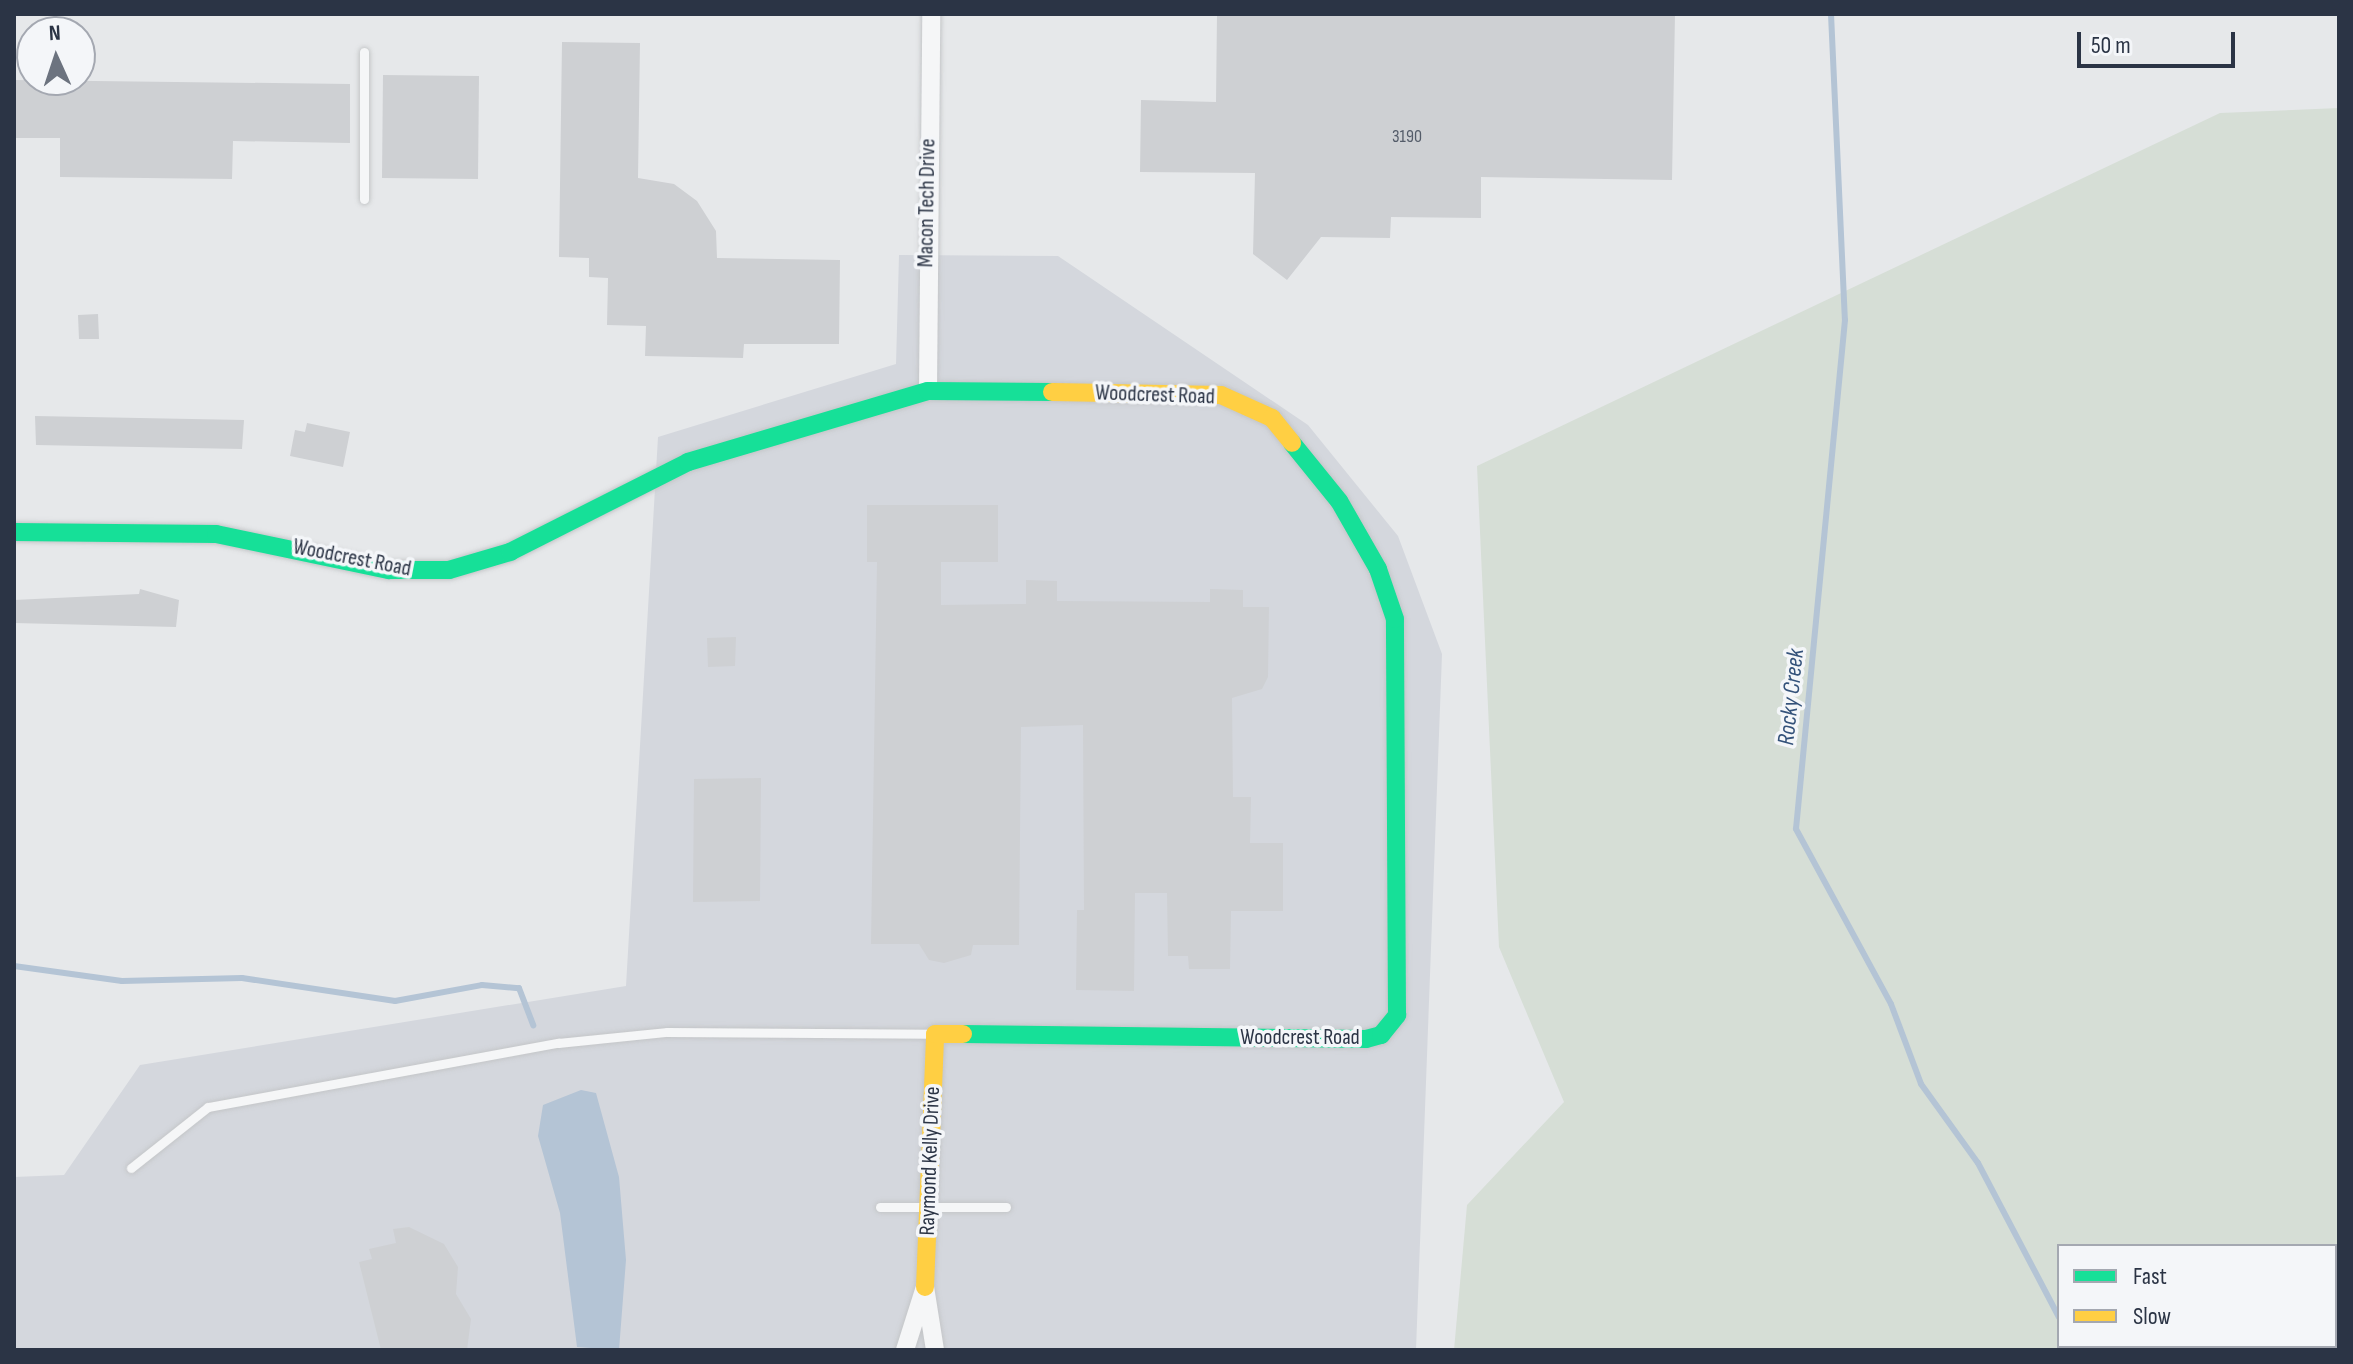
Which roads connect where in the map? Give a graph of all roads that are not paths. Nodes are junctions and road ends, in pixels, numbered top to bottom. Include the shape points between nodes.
1 (931, 14) edge
2 (364, 52) dead end
3 (364, 199) dead end
4 (928, 391) junction
5 (14, 532) edge
6 (935, 1034) junction
7 (131, 1168) dead end
8 (880, 1207) dead end
9 (928, 1207) junction
10 (1006, 1207) dead end
11 (925, 1287) junction
12 (905, 1350) edge
13 (935, 1350) edge

1 - 4 street, Macon Tech Drive
2 - 3 lane
4 - 5 street, Woodcrest Road via 688,462 510,552 449,570 389,570 216,534
4 - 6 street, Woodcrest Road via 1221,395 1272,418 1339,501 1378,569 1395,619 1400,676 1399,999 1381,1035
6 - 7 lane via 667,1032 558,1043 208,1107
6 - 9 street, Raymond Kelly Drive
8 - 9 lane
9 - 10 lane
9 - 11 street, Raymond Kelly Drive
11 - 12 street, Raymond Kelly Drive
11 - 13 street, Raymond Kelly Drive

